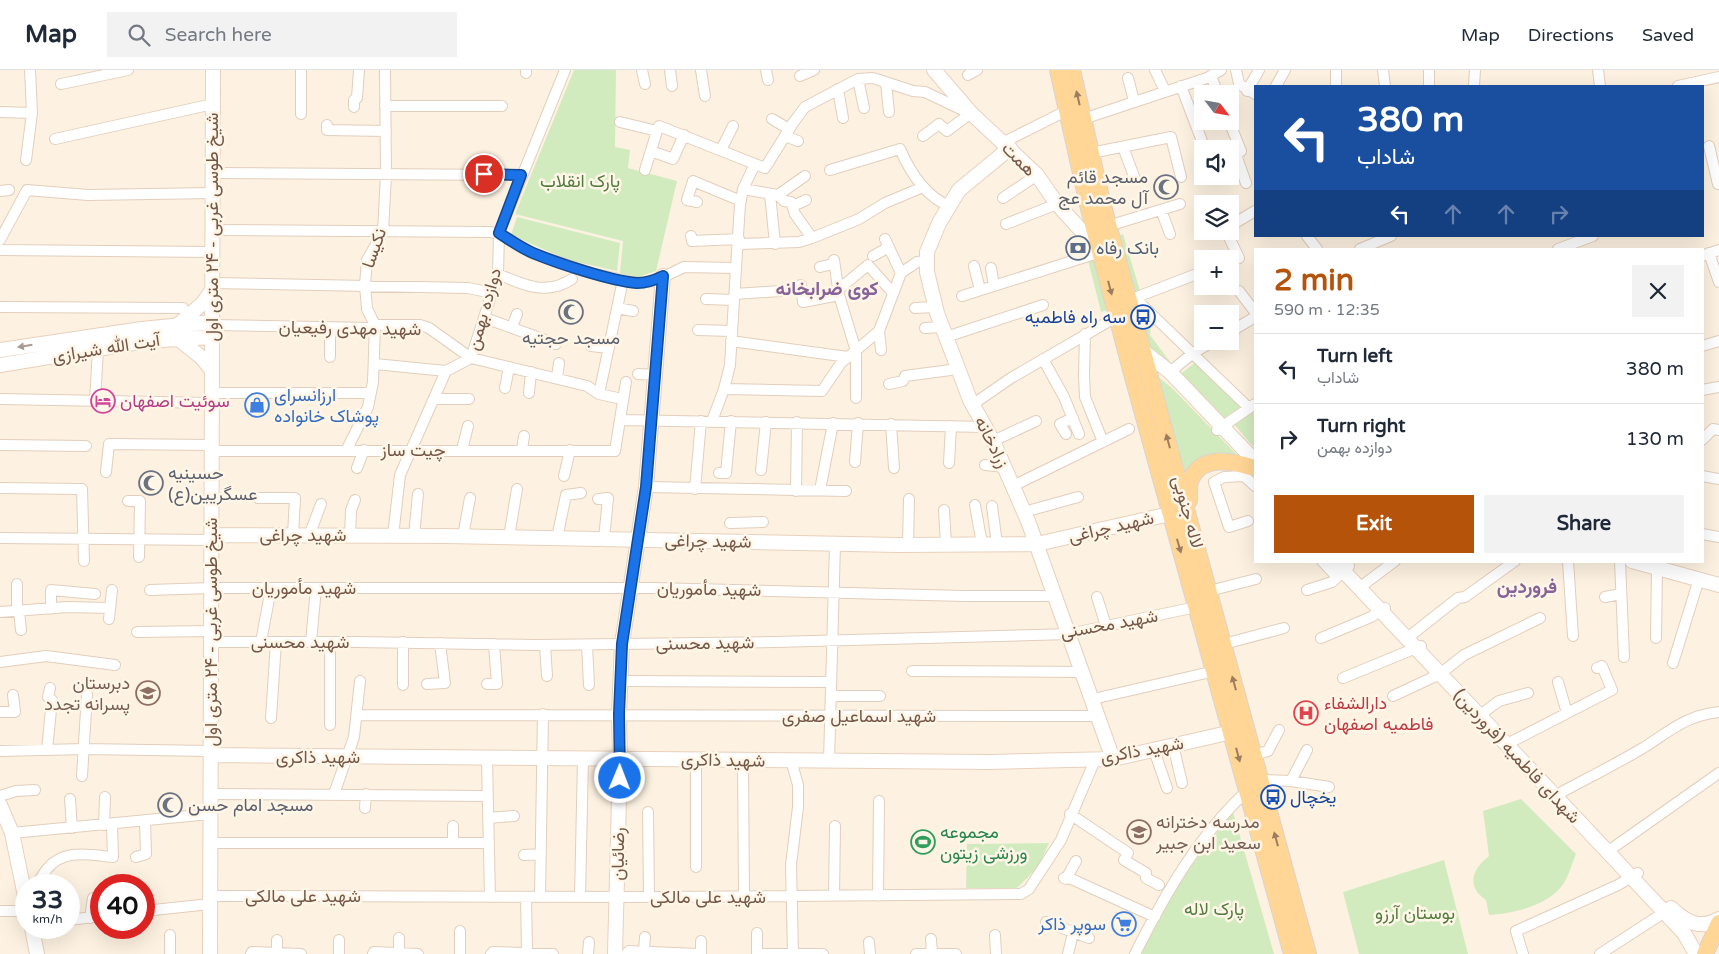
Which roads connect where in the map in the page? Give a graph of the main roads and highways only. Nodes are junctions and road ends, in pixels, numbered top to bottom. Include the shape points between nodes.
1 (1058, 70) edge
2 (1072, 70) edge
3 (1254, 466) edge
4 (1176, 471) junction
5 (1196, 472) junction
6 (1160, 475) junction
7 (1188, 513) junction
8 (1266, 859) junction
9 (1719, 921) edge
10 (1306, 949) edge
11 (1292, 954) edge
12 (1705, 954) edge

1 -> 6 main road, لاله جنوبی via 1100,252
4 -> 2 main road, لاله جنوبی via 1108,226
3 - 5 main road via 1229,461 1210,462
4 - 5 main road
4 - 6 main road
4 - 7 main road, لاله جنوبی
5 - 7 main road via 1190,478
6 -> 8 main road, لاله جنوبی
10 -> 7 main road, لاله جنوبی
8 - 10 main road via 1274,870 1295,948
8 - 11 main road, لاله جنوبی
9 - 12 main road

